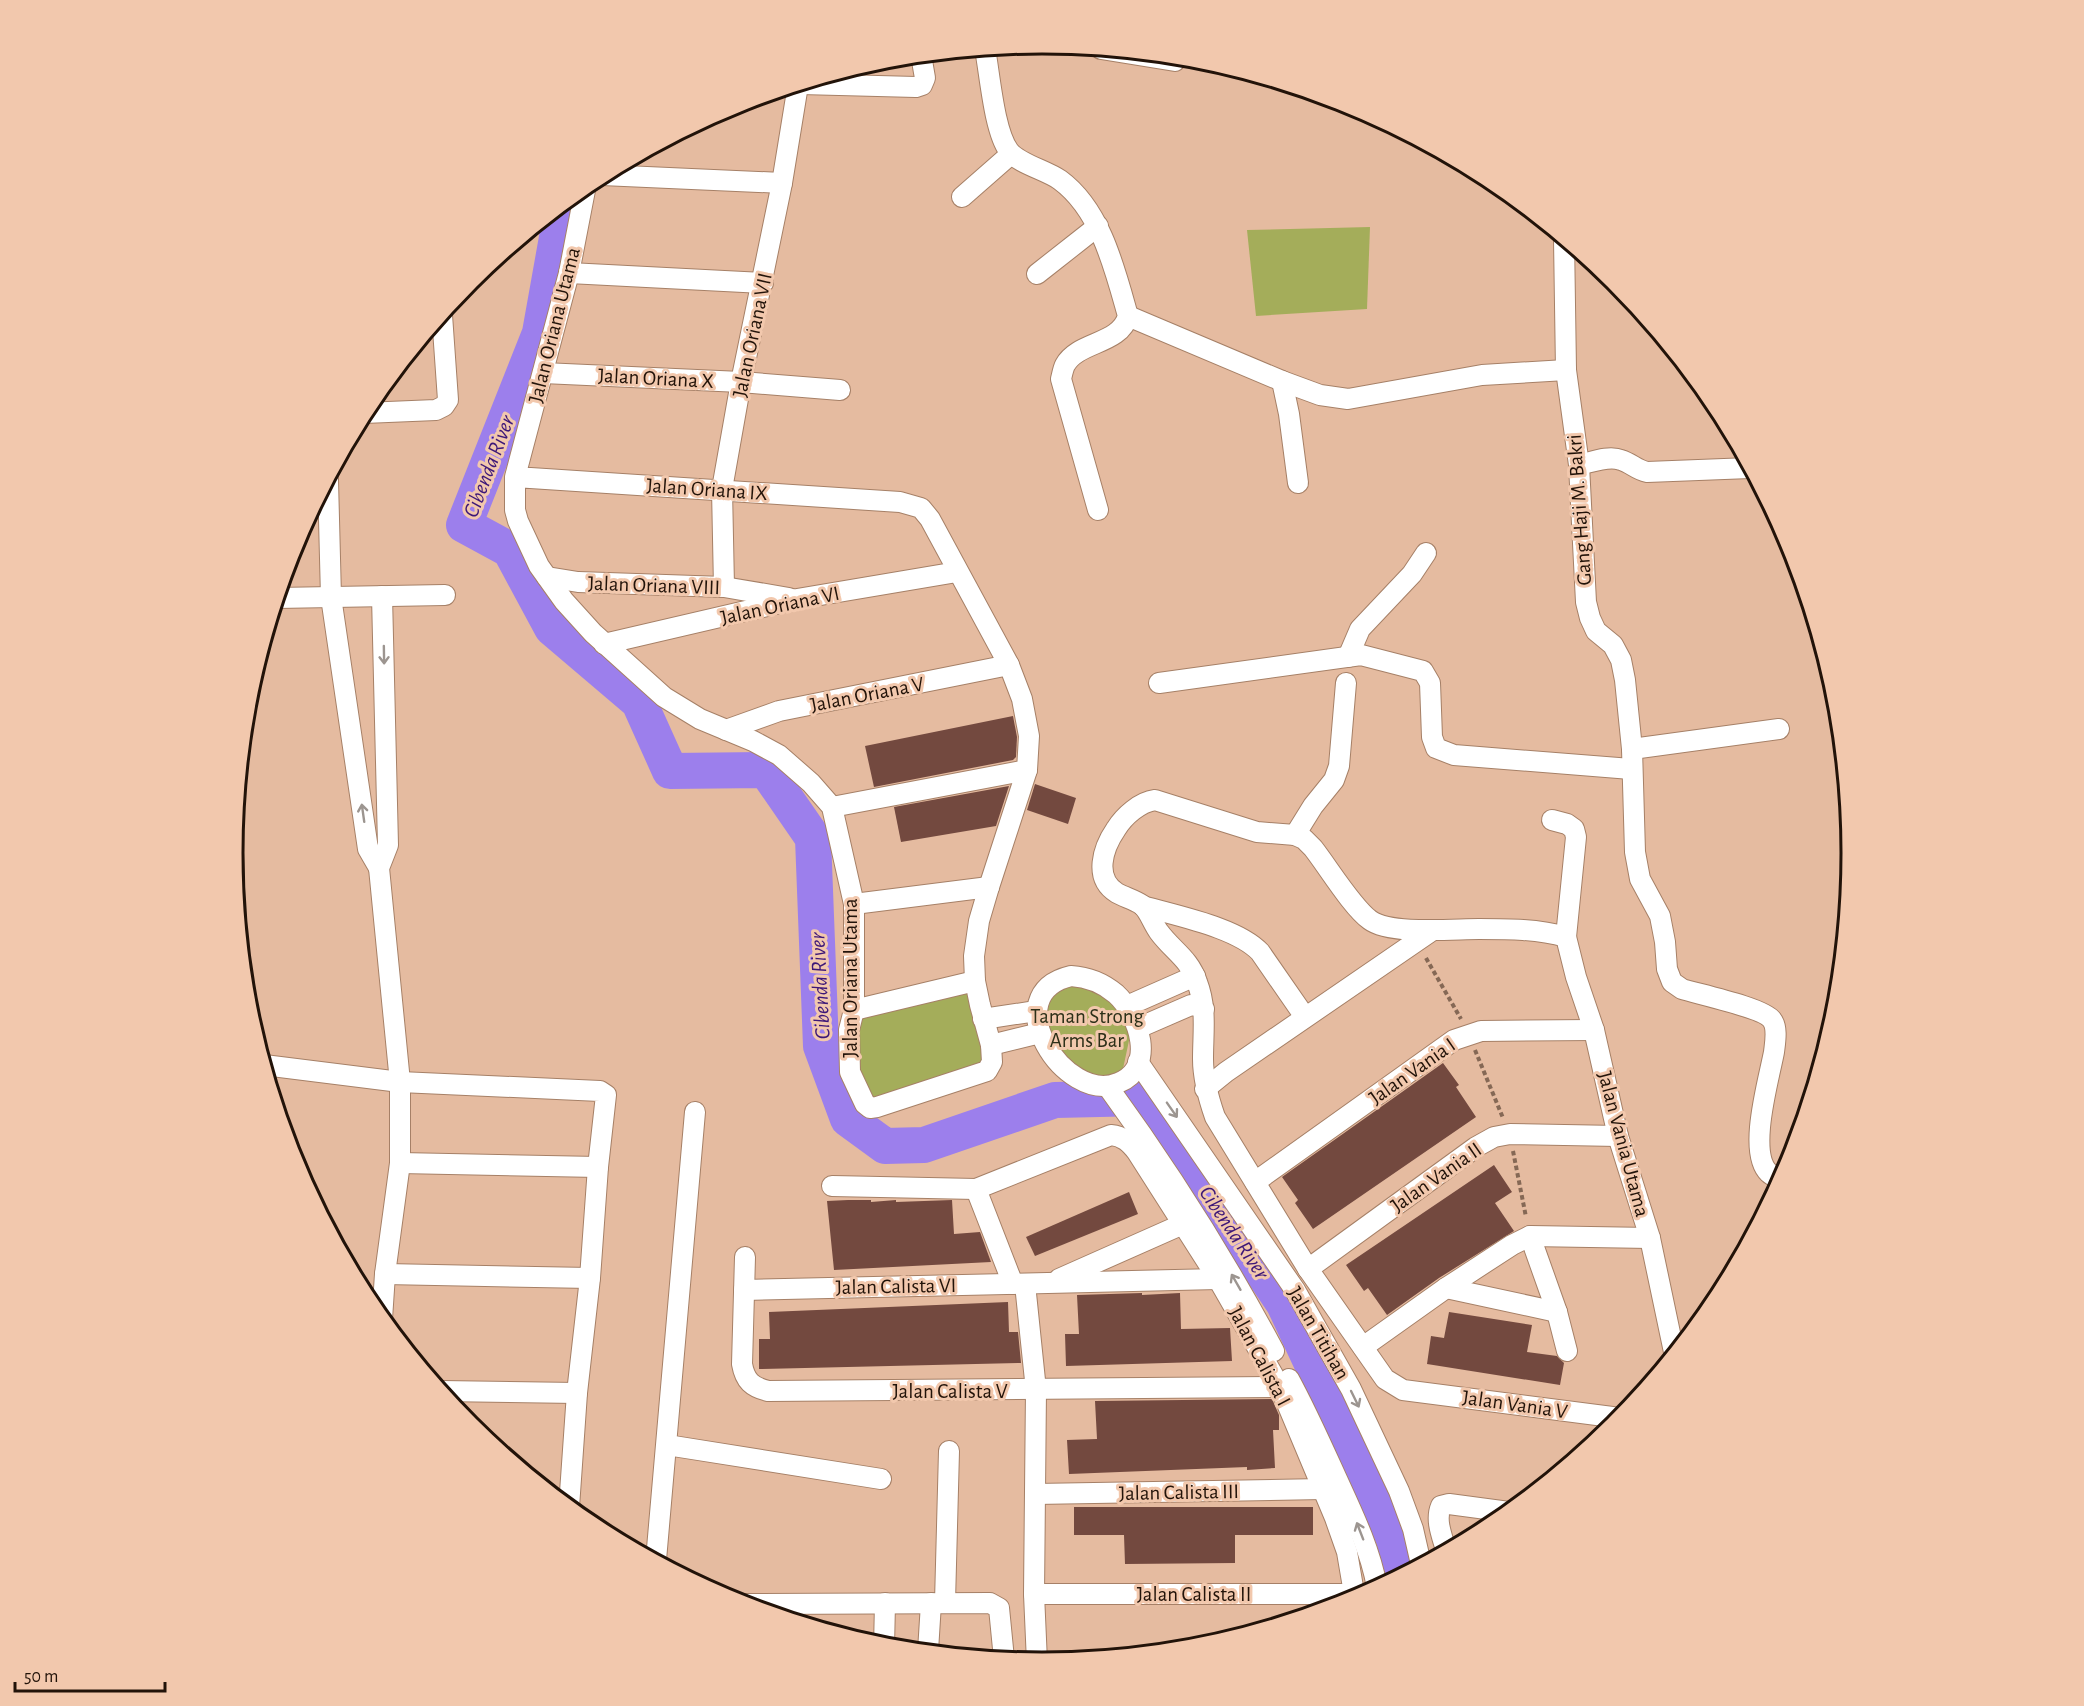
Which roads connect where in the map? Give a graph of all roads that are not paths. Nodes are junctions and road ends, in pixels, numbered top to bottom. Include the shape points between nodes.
1 (986, 56) edge
2 (923, 63) edge
3 (820, 85) edge
4 (799, 92) edge
5 (1007, 149) junction
6 (619, 176) edge
7 (782, 183) junction
8 (962, 197) dead end
9 (583, 200) edge
10 (1098, 226) junction
11 (1564, 248) edge
12 (569, 273) junction
13 (1037, 274) dead end
14 (763, 283) junction
15 (1128, 316) junction
16 (443, 324) edge
17 (1566, 370) junction
18 (543, 373) junction
19 (1282, 381) junction
20 (741, 382) junction
21 (840, 390) dead end
22 (376, 412) edge
23 (1579, 465) junction
24 (1742, 468) edge
25 (515, 477) junction
26 (1298, 483) dead end
27 (722, 489) junction
28 (328, 494) edge
29 (1098, 510) dead end
30 (1426, 553) dead end
31 (957, 572) junction
32 (547, 577) junction
33 (724, 587) junction
34 (445, 595) dead end
35 (382, 596) junction
36 (331, 597) junction
37 (284, 598) edge
38 (797, 599) junction
39 (604, 644) junction
40 (1348, 657) junction
41 (1009, 665) junction
42 (1159, 683) dead end
43 (1346, 683) dead end
44 (1779, 729) dead end
45 (726, 730) junction
46 (1632, 749) junction
47 (1632, 769) junction
48 (1027, 770) junction
49 (832, 807) junction
50 (1552, 820) dead end
51 (1296, 835) junction
52 (380, 868) junction
53 (989, 887) junction
54 (854, 904) junction
55 (1143, 906) junction
56 (1381, 927) junction
57 (1433, 930) junction
58 (1566, 937) junction
59 (1408, 946) junction
60 (1195, 976) junction
61 (975, 981) junction
62 (1127, 1006) junction
63 (1204, 1009) junction
64 (854, 1010) junction
65 (1036, 1011) junction
66 (1305, 1017) junction
67 (983, 1019) junction
68 (1138, 1028) junction
69 (1594, 1030) junction
70 (1040, 1033) junction
71 (991, 1045) junction
72 (1138, 1062) junction
73 (272, 1066) edge
74 (400, 1082) junction
75 (1108, 1087) junction
76 (1206, 1089) junction
77 (695, 1112) dead end
78 (1618, 1136) junction
79 (400, 1163) junction
80 (598, 1167) junction
81 (1773, 1176) edge
82 (1255, 1182) junction
83 (832, 1186) dead end
84 (976, 1189) junction
85 (1183, 1224) junction
86 (1530, 1236) junction
87 (1650, 1238) junction
88 (745, 1257) dead end
89 (1308, 1269) junction
90 (385, 1274) junction
91 (590, 1278) junction
92 (1218, 1280) junction
93 (1049, 1283) junction
94 (1019, 1284) junction
95 (1446, 1288) junction
96 (744, 1290) junction
97 (383, 1304) edge
98 (1557, 1312) junction
99 (1672, 1344) edge
100 (1363, 1347) junction
101 (1567, 1351) dead end
102 (1280, 1387) junction
103 (1036, 1390) junction
104 (452, 1391) edge
105 (577, 1393) junction
106 (1608, 1417) edge
107 (666, 1445) junction
108 (949, 1451) dead end
109 (881, 1479) dead end
110 (1323, 1489) junction
111 (1035, 1494) junction
112 (570, 1497) edge
113 (1496, 1510) edge
114 (1444, 1543) edge
115 (657, 1553) edge
116 (1419, 1557) edge
117 (1375, 1579) edge
118 (1353, 1589) edge
119 (1034, 1594) junction
120 (1333, 1597) edge
121 (885, 1603) junction
122 (938, 1603) junction
123 (792, 1611) edge
124 (884, 1637) edge
125 (930, 1644) edge
126 (1004, 1651) edge
127 (1037, 1652) edge

1 - 5 street
2 - 3 street via 925,78 916,87
4 - 7 street, Jalan Oriana VII
5 - 8 street
5 - 10 street via 1069,186
6 - 7 street
7 - 14 street, Jalan Oriana VII
9 - 12 street, Jalan Oriana Utama
10 - 13 street
10 - 15 street
11 - 17 street, Gang Haji M. Bakri
12 - 14 street
12 - 18 street, Jalan Oriana Utama
14 - 20 street, Jalan Oriana VII
15 - 19 street
15 - 29 street via 1116,333 1074,355 1065,365 1061,379
16 - 22 street via 448,400 444,406 436,410
17 - 19 street via 1482,375 1348,399 1320,395
17 - 23 street, Gang Haji M. Bakri
18 - 20 street, Jalan Oriana X
18 - 25 street, Jalan Oriana Utama
19 - 26 street
20 - 21 street, Jalan Oriana X
20 - 27 street, Jalan Oriana VII
23 - 24 street via 1611,458 1647,472
23 - 46 street, Gang Haji M. Bakri via 1586,602 1596,631 1613,645 1621,660
25 - 27 street, Jalan Oriana IX
25 - 32 street, Jalan Oriana Utama via 518,521
27 - 31 street, Jalan Oriana IX via 900,502 921,508
27 - 33 street, Jalan Oriana VII
28 - 36 street
30 - 40 street via 1412,574 1360,629
31 - 38 street, Jalan Oriana VI
31 - 41 street
32 - 33 street, Jalan Oriana VIII via 578,582
32 - 39 street, Jalan Oriana Utama via 564,602
33 - 38 street, Jalan Oriana VIII
34 - 35 street
35 - 36 street
35 -> 52 street via 388,845
36 - 37 street
52 -> 36 street via 368,849
38 - 39 street, Jalan Oriana VI
39 - 45 street, Jalan Oriana Utama via 664,697
40 - 42 street
40 - 47 street via 1361,656 1423,671 1430,683 1436,748 1454,755
41 - 45 street, Jalan Oriana V via 779,711
41 - 48 street via 1022,699 1029,736
43 - 51 street via 1339,766 1334,780
44 - 46 street
45 - 49 street, Jalan Oriana Utama via 778,755
46 - 47 street, Gang Haji M. Bakri
47 - 81 street, Gang Haji M. Bakri via 1635,852 1640,879 1659,916 1672,982 1682,989 1762,1011 1773,1020 1776,1030 1758,1149
48 - 49 street
48 - 53 street
49 - 54 street, Jalan Oriana Utama
50 - 58 street, Jalan Vania Utama via 1575,829 1576,837
51 - 55 street via 1257,832 1163,802 1146,801 1120,823 1108,841 1102,867 1104,882
51 - 56 street via 1313,848 1360,910
52 - 74 street
53 - 54 street
53 - 61 street via 974,956
54 - 64 street, Jalan Oriana Utama
55 - 60 street via 1163,937 1190,964
55 - 66 street via 1232,933 1251,943
56 - 57 street
56 - 59 street
57 - 58 street via 1517,930
57 - 59 street
58 - 69 street, Jalan Vania Utama
59 - 66 street
60 - 62 street
60 - 63 street
61 - 64 street
61 - 67 street
62 - 65 street via 1100,983 1071,976 1049,984 1041,993
62 - 68 street
63 - 68 street via 1191,1005
63 - 76 street
64 - 71 street, Jalan Oriana Utama via 849,1030 850,1072 860,1097 870,1108 987,1071 992,1062
65 - 67 street
65 - 70 street
66 - 76 street
67 - 71 street
68 - 72 street
69 - 78 street, Jalan Vania Utama
69 - 82 street, Jalan Vania I via 1481,1031 1454,1040
70 - 71 street
70 - 75 street via 1059,1063 1074,1075
72 - 75 street via 1127,1079
72 -> 116 street, Jalan Titihan via 1312,1320 1351,1389 1399,1491
73 - 74 street
74 - 79 street
74 - 80 street via 600,1091 606,1095 606,1104
117 -> 75 street via 1360,1528 1311,1422 1237,1281
76 - 82 street via 1215,1117
77 - 107 street
78 - 87 street, Jalan Vania Utama
78 - 89 street, Jalan Vania II via 1494,1137
79 - 80 street
79 - 90 street
80 - 91 street
82 - 89 street
83 - 84 street
84 - 85 street, Jalan Calista I via 1099,1139 1119,1136 1137,1152
84 - 94 street
85 - 92 street, Jalan Calista I
85 - 93 street, Jalan Calista VI
86 - 87 street
86 - 95 street
86 - 98 street
87 - 99 street, Jalan Vania Utama
88 - 96 street, Jalan Calista V
89 - 100 street
90 - 91 street
90 - 97 street
91 - 105 street
92 - 93 street, Jalan Calista VI
92 - 102 street, Jalan Calista I
93 - 94 street, Jalan Calista VI
94 - 96 street, Jalan Calista VI
94 - 103 street
95 - 98 street
95 - 100 street
96 - 103 street, Jalan Calista V via 742,1364 749,1383 757,1388
98 - 101 street
100 - 106 street, Jalan Vania V via 1385,1378 1398,1388
102 - 103 street, Jalan Calista V
102 - 110 street, Jalan Calista I
103 - 111 street
104 - 105 street
105 - 112 street
107 - 109 street
107 - 115 street
108 - 122 street
110 - 111 street, Jalan Calista III
110 - 118 street, Jalan Calista I via 1347,1552
111 - 119 street
113 - 114 street via 1441,1506 1437,1514
119 - 120 street, Jalan Calista II
119 - 127 street
121 - 122 street
121 - 123 street
121 - 124 street
122 - 125 street
122 - 126 street via 990,1603 999,1608

